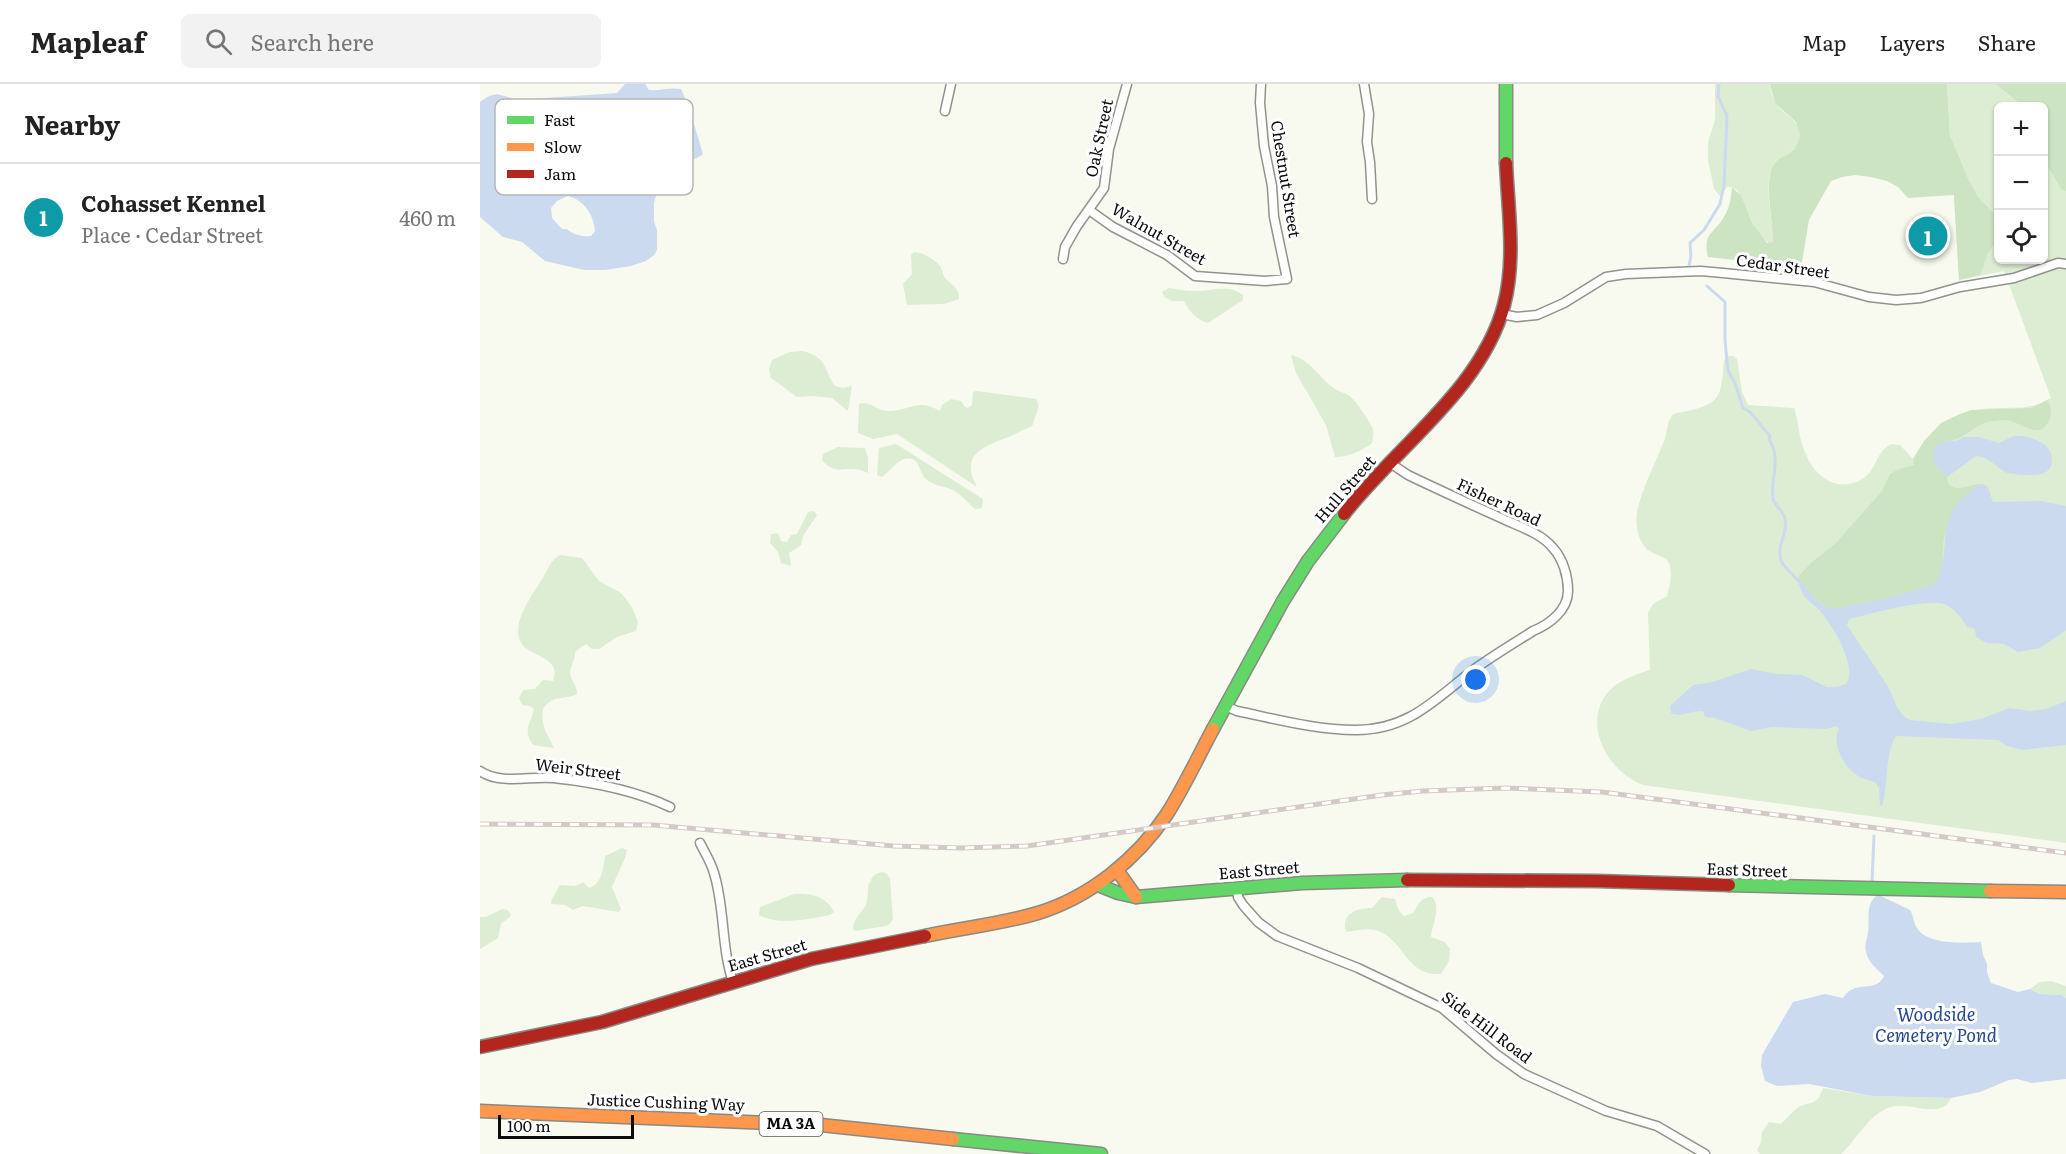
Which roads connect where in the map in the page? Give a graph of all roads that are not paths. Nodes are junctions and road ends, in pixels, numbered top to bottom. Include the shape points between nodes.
1 (951, 84) edge
2 (1127, 84) edge
3 (1261, 84) edge
4 (1364, 84) edge
5 (1506, 84) edge
6 (945, 111) dead end
7 (1372, 199) dead end
8 (1089, 210) junction
9 (1063, 259) dead end
10 (2066, 264) edge
11 (1287, 279) joint
12 (1501, 314) junction
13 (1390, 463) junction
14 (1225, 706) junction
15 (480, 771) edge
16 (670, 807) dead end
17 (700, 843) dead end
18 (1118, 870) junction
19 (1098, 885) junction
20 (1237, 888) junction
21 (2066, 892) edge
22 (1136, 897) junction
23 (733, 982) junction
24 (480, 1047) edge
25 (480, 1111) edge
26 (1101, 1154) edge
27 (1705, 1154) edge

1 - 6 street
2 - 8 street, Oak Street via 1109,149 1105,185
3 - 11 street, Chestnut Street via 1264,146
4 - 7 street
5 - 12 main road, Hull Street via 1511,253
8 - 9 street, Oak Street via 1065,247
8 - 11 street, Walnut Street via 1167,255 1195,276
10 - 12 street, Cedar Street via 1921,298 1896,300 1814,282 1701,271 1626,273 1600,280 1537,315
12 - 13 main road, Hull Street via 1489,344 1466,380
13 - 14 main road, Hull Street via 1311,556
13 - 14 street, Fisher Road via 1548,542 1558,554 1567,577 1568,596 1562,609 1428,707 1394,723 1342,729
14 - 18 main road, Hull Street via 1167,813
15 - 16 street, Weir Street via 493,778 555,778 630,791
17 - 23 street via 718,887
18 - 19 main road, Hull Street
18 - 22 main road
19 - 22 main road, East Street
19 - 23 main road, East Street via 1062,904 1028,915 844,952
20 - 21 main road, East Street via 1342,881 1574,881
20 - 22 main road, East Street
20 - 27 street, Side Hill Road via 1243,905 1277,936 1358,968 1442,1008 1524,1074 1606,1111 1657,1126
23 - 24 main road, East Street via 602,1022
25 - 26 main road, Justice Cushing Way / MA 3A via 821,1125

